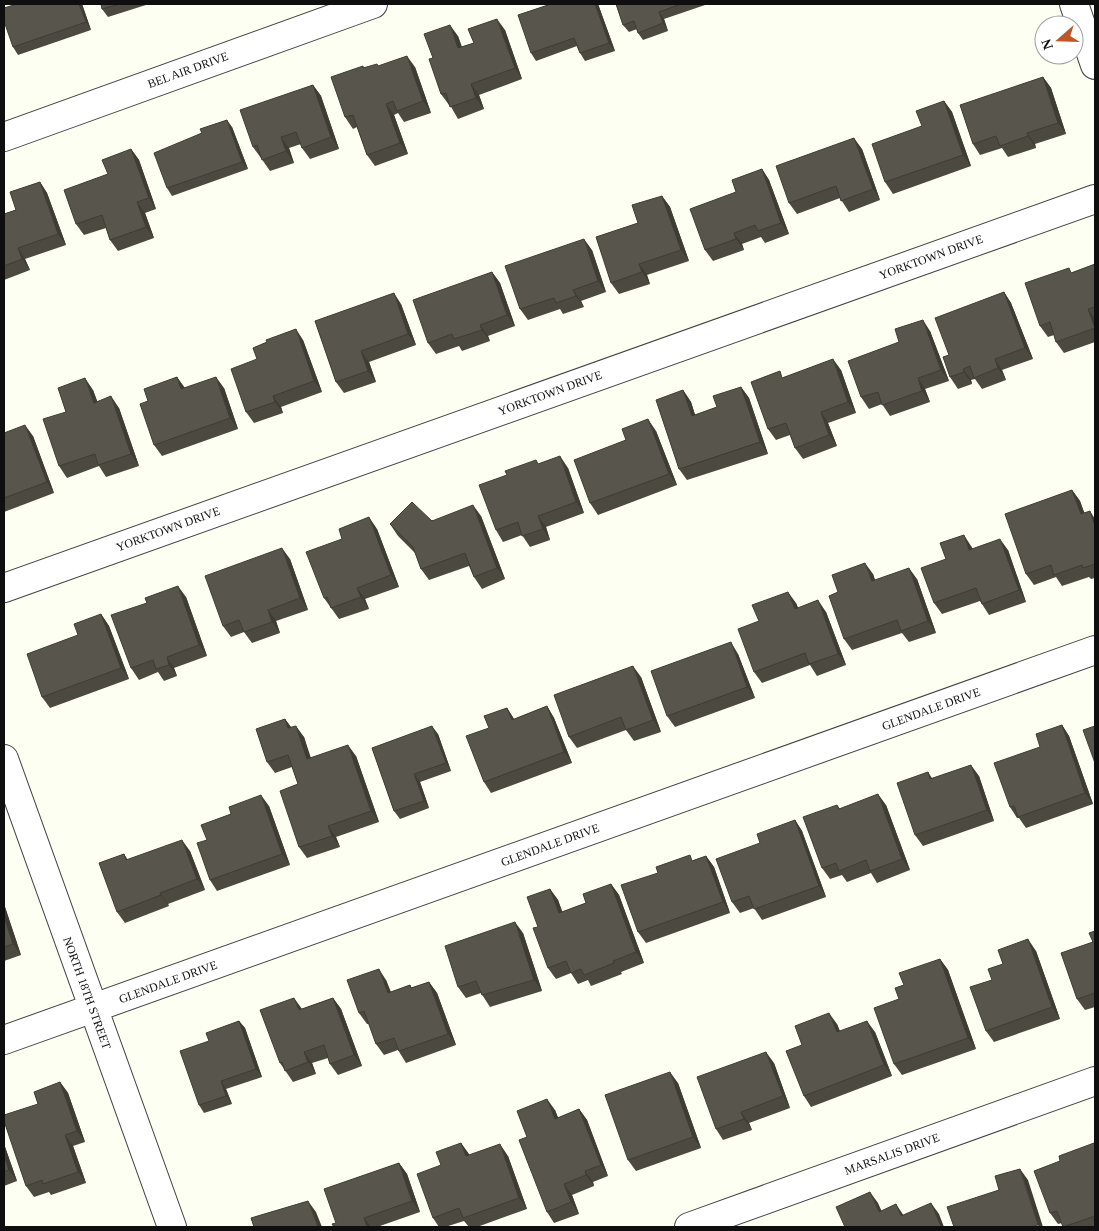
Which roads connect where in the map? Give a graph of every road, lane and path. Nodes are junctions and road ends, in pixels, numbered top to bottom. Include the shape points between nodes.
1 (373, 4) edge
2 (1074, 4) edge
3 (1095, 65) edge
4 (4, 137) edge
5 (1095, 198) edge
6 (4, 588) edge
7 (1095, 650) edge
8 (4, 759) edge
9 (92, 1009) junction
10 (4, 1040) edge
11 (1095, 1081) edge
12 (172, 1227) edge
13 (689, 1227) edge

1 - 4 street, BEL AIR DRIVE
2 - 3 street
5 - 6 street, YORKTOWN DRIVE
7 - 9 street, GLENDALE DRIVE
8 - 9 street, NORTH 18TH STREET
9 - 10 street, GLENDALE DRIVE
9 - 12 street, NORTH 18TH STREET
11 - 13 street, MARSALIS DRIVE

